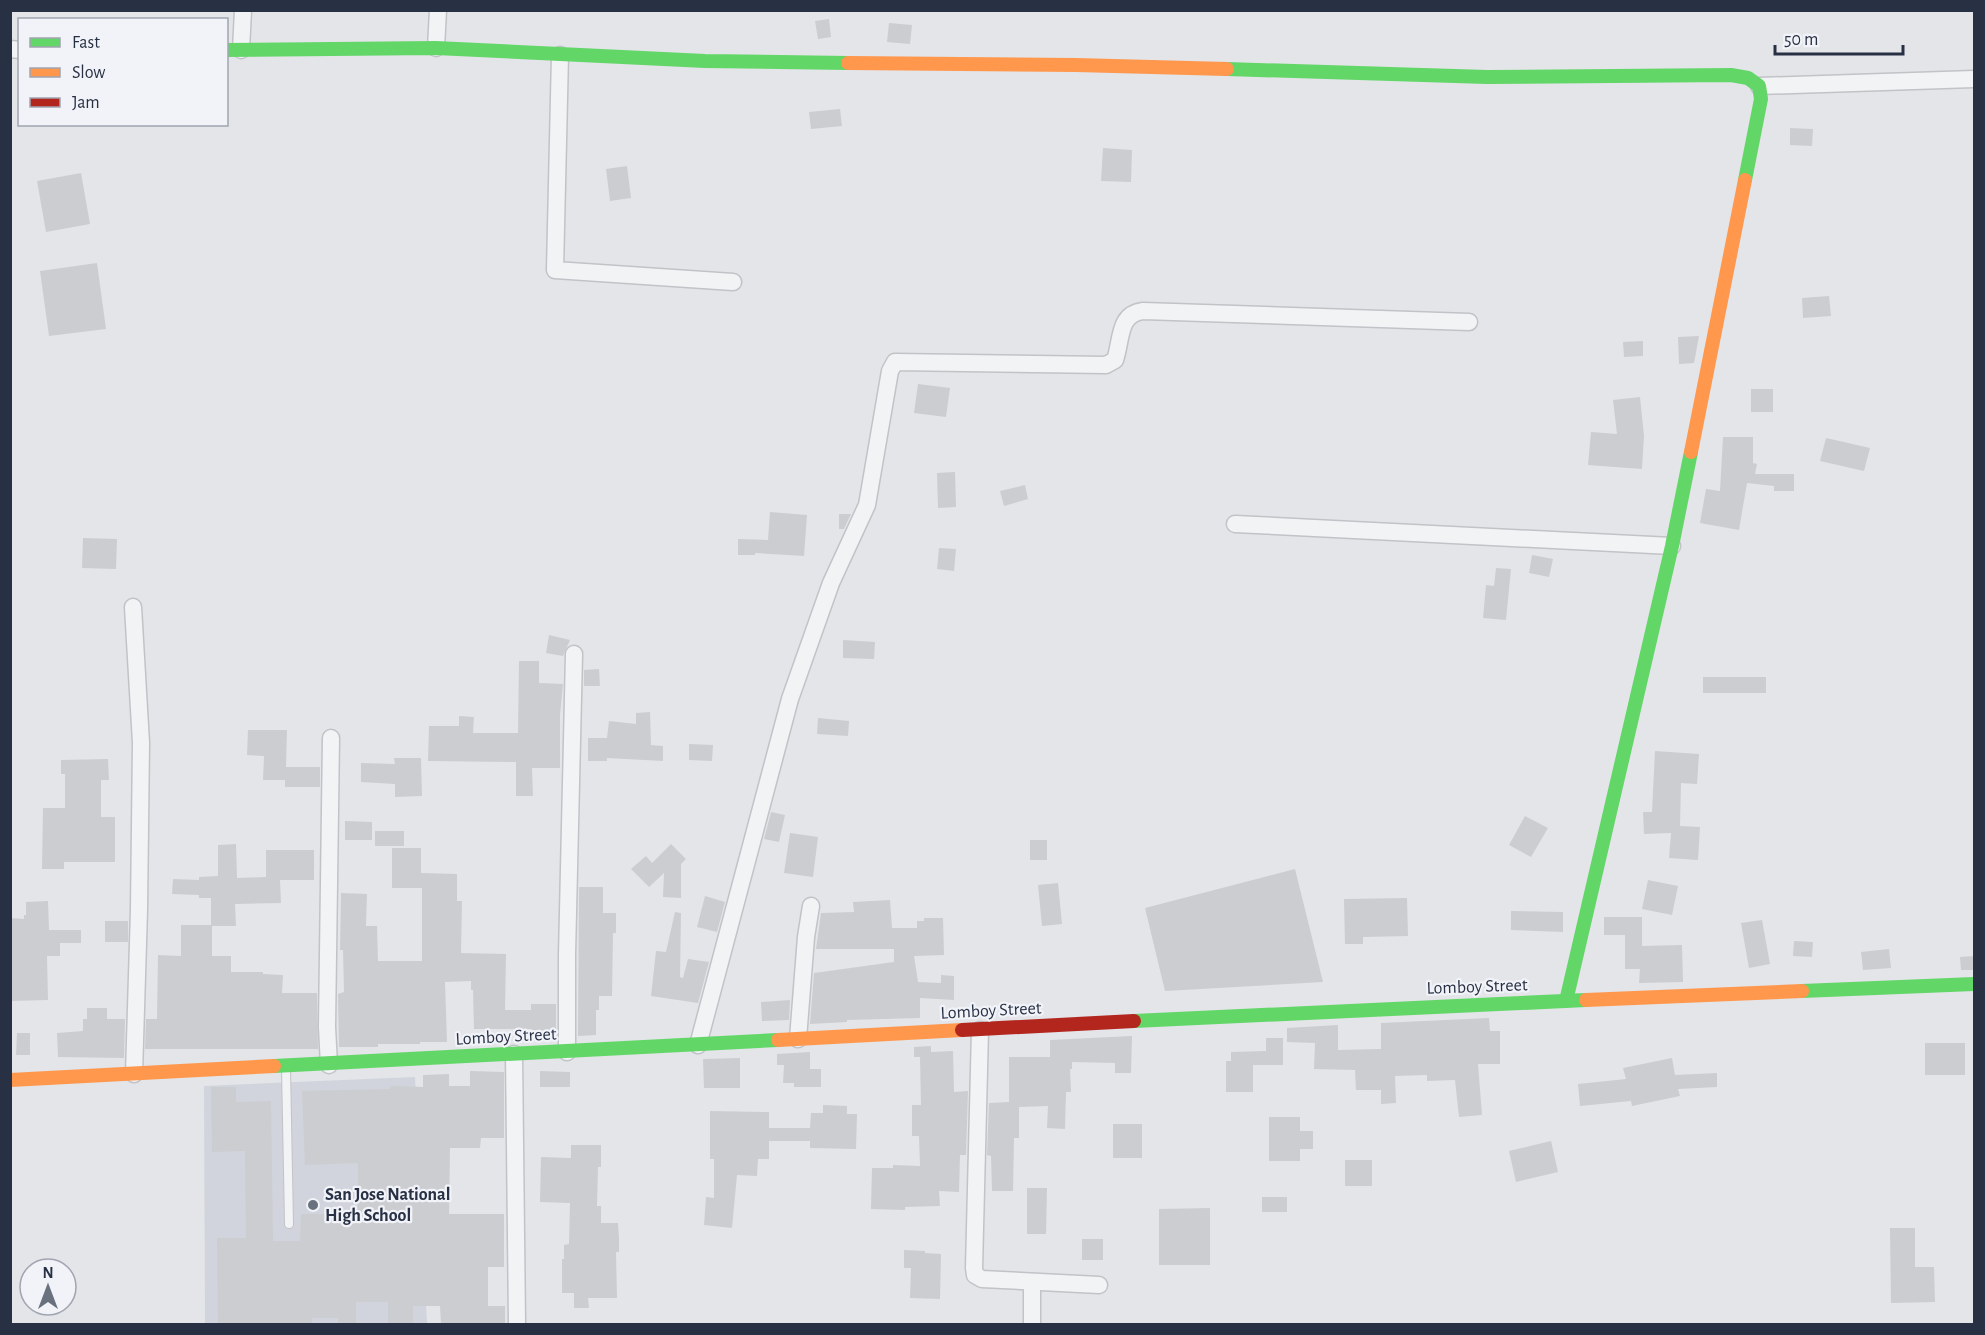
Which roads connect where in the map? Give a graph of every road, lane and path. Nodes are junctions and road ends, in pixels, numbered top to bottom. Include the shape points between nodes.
1 (243, 10) edge
2 (438, 10) edge
3 (436, 48) junction
4 (234, 50) edge
5 (560, 55) junction
6 (1974, 79) edge
7 (1759, 86) junction
8 (733, 282) dead end
9 (1469, 322) dead end
10 (1235, 524) dead end
11 (1672, 546) junction
12 (133, 607) dead end
13 (574, 654) dead end
14 (332, 738) dead end
15 (811, 906) dead end
16 (1974, 984) edge
17 (1566, 1001) junction
18 (980, 1030) junction
19 (798, 1040) junction
20 (698, 1045) junction
21 (567, 1052) junction
22 (514, 1054) junction
23 (329, 1065) junction
24 (286, 1066) junction
25 (134, 1074) junction
26 (10, 1080) edge
27 (289, 1224) dead end
28 (1032, 1283) junction
29 (1100, 1286) dead end
30 (517, 1324) edge
31 (1032, 1324) edge

1 - 4 street
2 - 3 street
3 - 4 street
3 - 5 street
5 - 7 street via 1487,77 1731,75 1748,78
5 - 8 street via 555,270
6 - 7 street
7 - 11 street via 1761,99
9 - 20 street via 1143,310 1125,318 1114,360 1106,365 895,362 890,371 867,505 831,584 790,699
10 - 11 street
11 - 17 street
12 - 25 street via 141,743
13 - 21 street
14 - 23 street
15 - 19 street
16 - 17 street, Lomboy Street
17 - 18 street, Lomboy Street
18 - 19 street, Lomboy Street
18 - 28 street via 975,1275
19 - 20 street, Lomboy Street
20 - 21 street, Lomboy Street
21 - 22 street, Lomboy Street
22 - 23 street, Lomboy Street
22 - 30 street
23 - 24 street, Lomboy Street
24 - 25 street, Lomboy Street
24 - 27 lane
25 - 26 street, Lomboy Street
28 - 29 street
28 - 31 street

